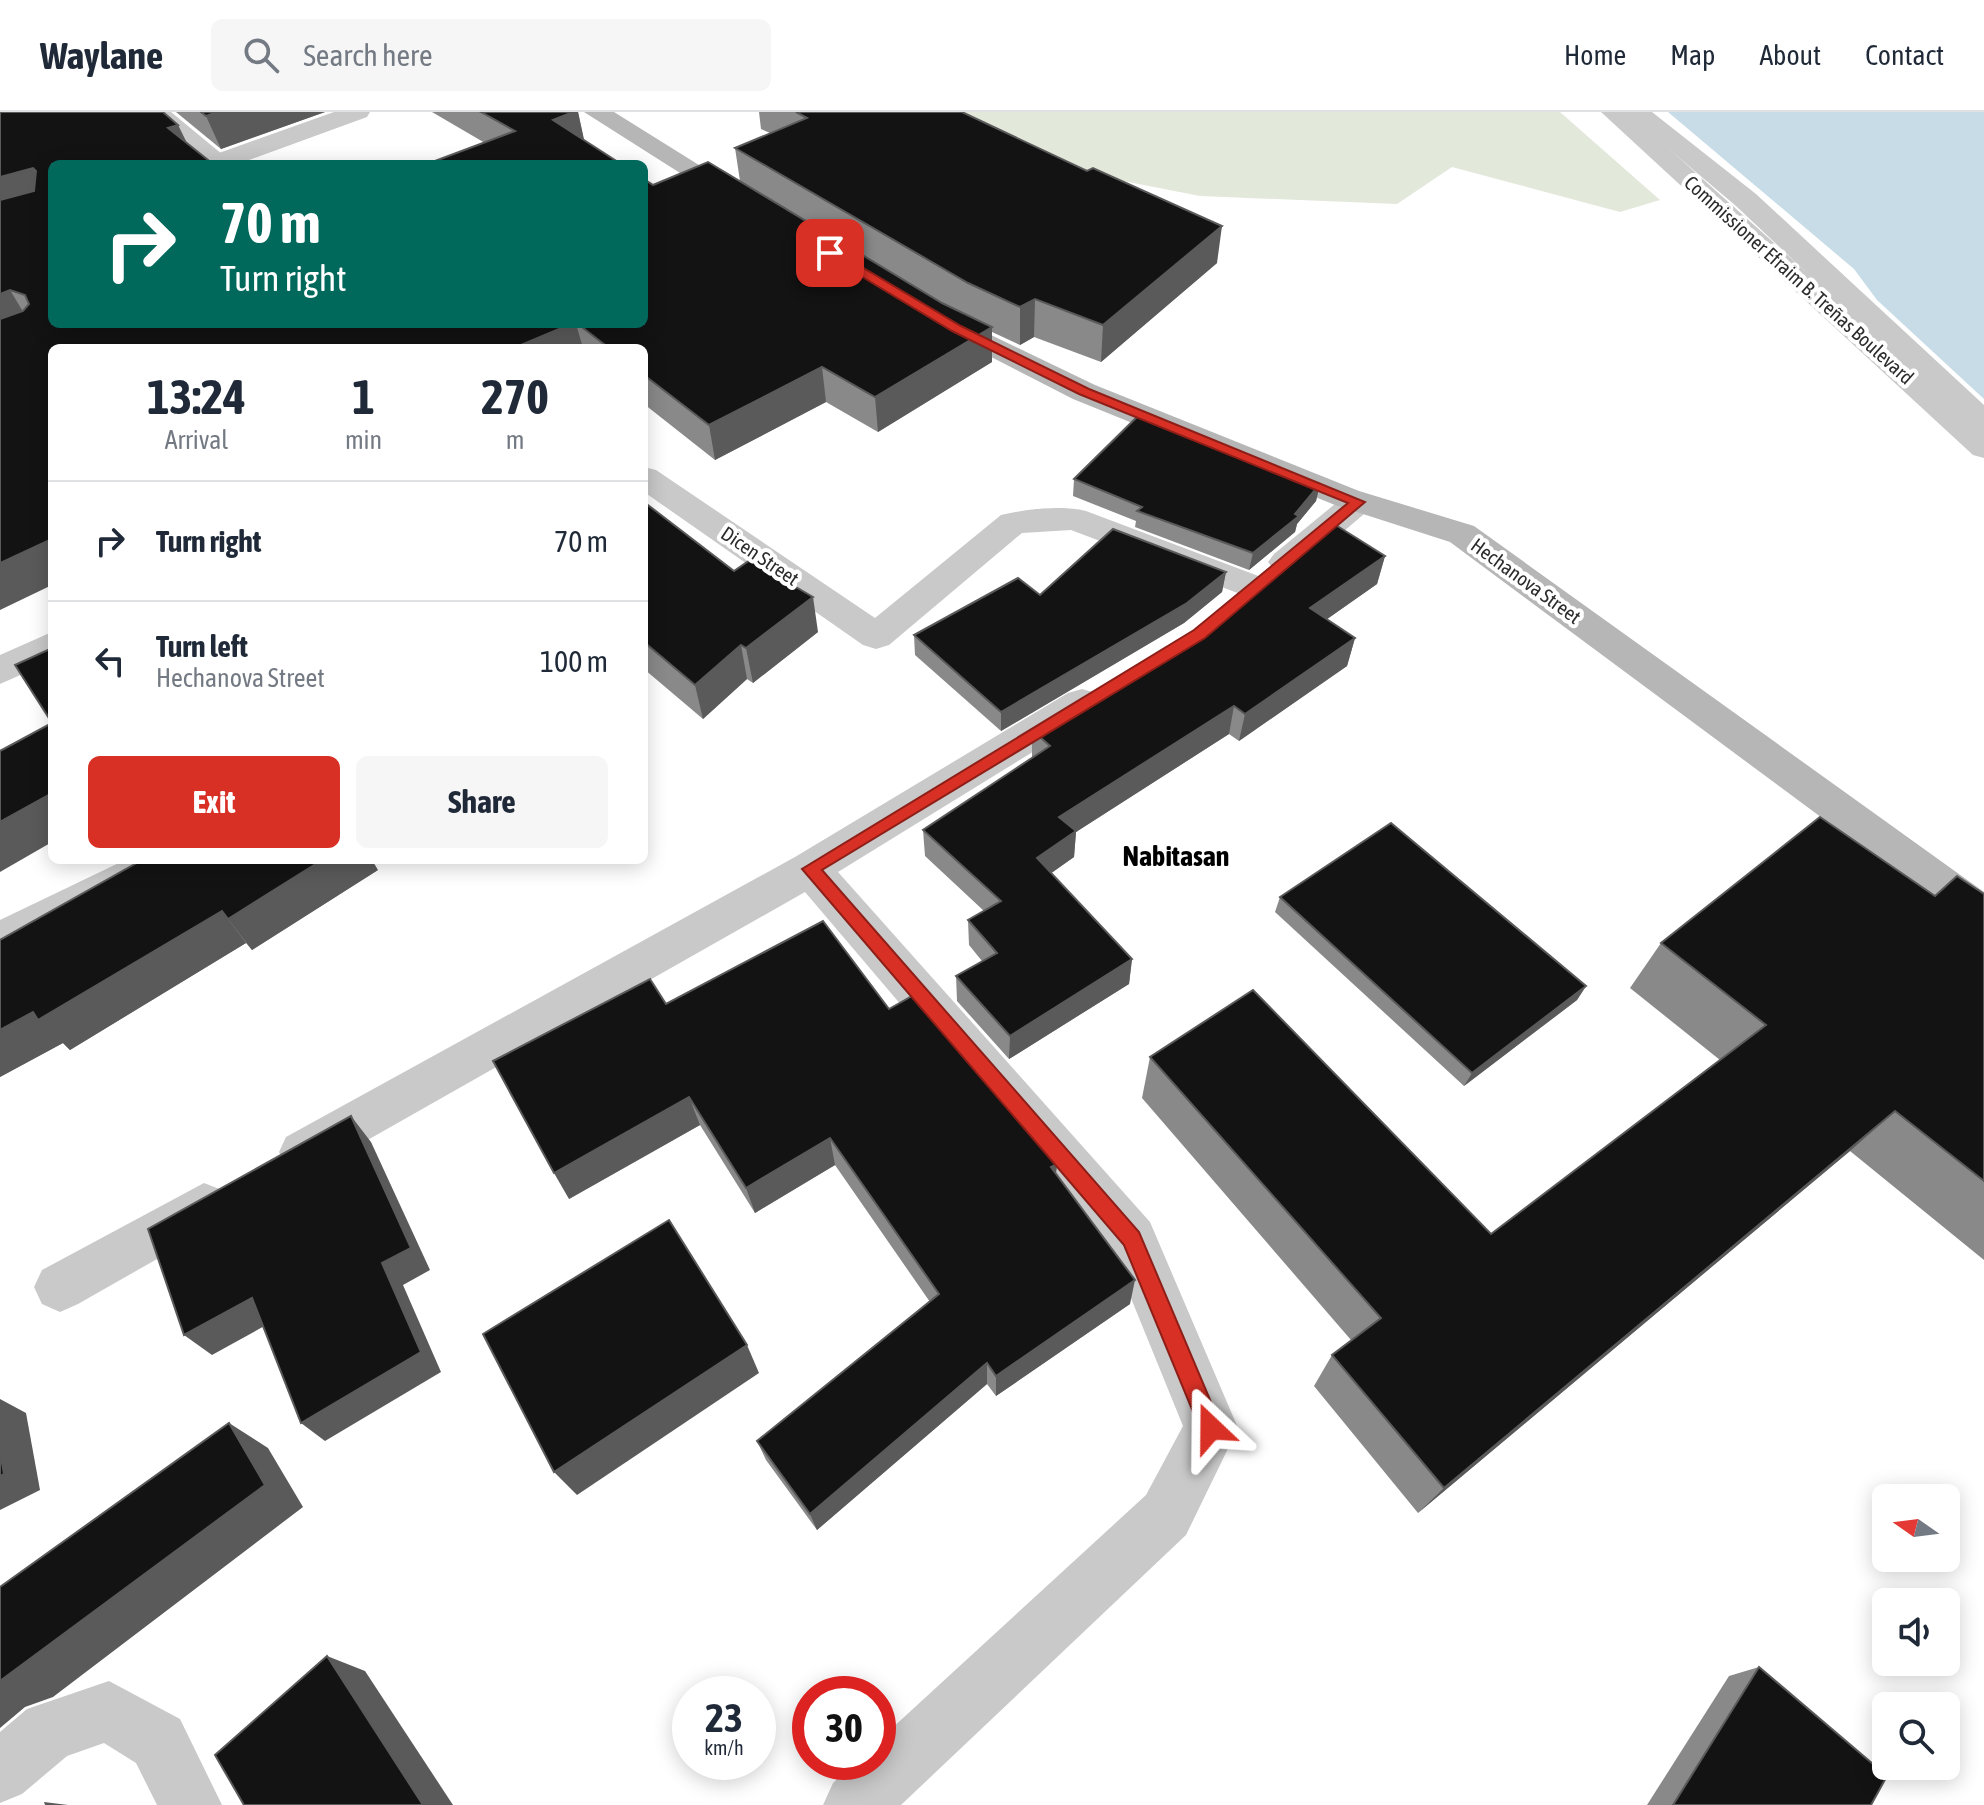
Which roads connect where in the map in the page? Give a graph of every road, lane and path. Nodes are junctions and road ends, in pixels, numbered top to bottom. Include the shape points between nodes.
1 (156, 112) edge
2 (358, 112) edge
3 (596, 112) edge
4 (1613, 112) edge
5 (1637, 112) edge
6 (214, 160) edge
7 (226, 160) edge
8 (772, 218) edge
9 (917, 305) edge
10 (1984, 422) edge
11 (1984, 448) edge
12 (648, 480) edge
13 (1358, 502) junction
14 (1256, 588) junction
15 (1222, 616) edge
16 (48, 647) edge
17 (0, 671) edge
18 (1119, 682) edge
19 (143, 864) edge
20 (810, 869) junction
21 (1984, 915) edge
22 (0, 933) edge
23 (60, 1287) dead end
24 (0, 1772) edge
25 (190, 1805) edge
26 (855, 1805) edge

1 - 6 street
2 - 7 street
3 - 8 main road
4 - 11 street, Commissioner Efraim B. Treñas Boulevard
5 - 10 street via 1746,200
9 - 13 main road, Hechanova Street via 1084,392
12 - 14 street, Dicen Street via 876,636 1013,523 1074,519
13 - 14 street
13 - 21 main road, Hechanova Street via 1462,534
14 - 15 street
16 - 17 street
18 - 20 street
19 - 22 lane
20 - 23 street
20 - 26 street via 1132,1239 1211,1428 1166,1515
24 - 25 street via 49,1731 109,1711 158,1741

